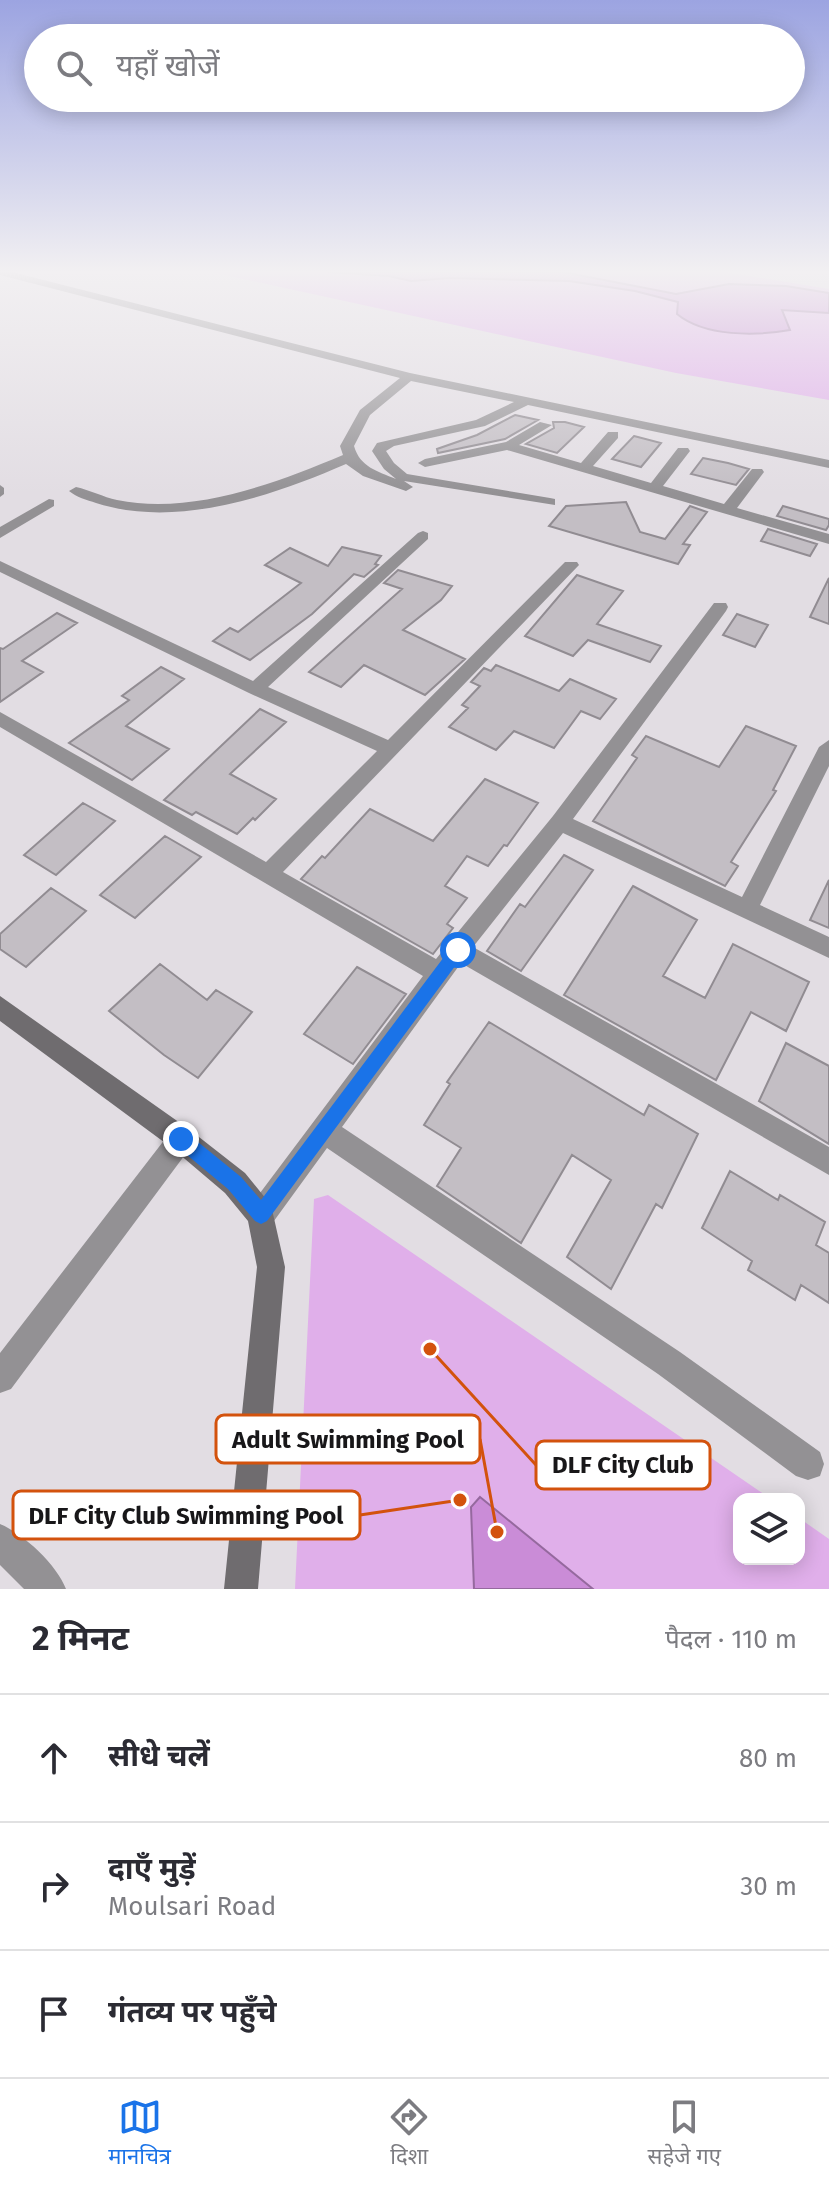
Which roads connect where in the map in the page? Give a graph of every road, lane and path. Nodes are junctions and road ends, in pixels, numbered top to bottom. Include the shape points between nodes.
1 (296, 346) edge
2 (321, 346) edge
3 (409, 377) junction
4 (523, 403) junction
5 (546, 403) junction
6 (545, 425) dead end
7 (613, 435) dead end
8 (511, 445) junction
9 (683, 451) dead end
10 (829, 453) edge
11 (350, 457) junction
12 (425, 463) dead end
13 (829, 464) edge
14 (584, 468) junction
15 (757, 472) dead end
16 (408, 487) dead end
17 (654, 488) junction
18 (76, 491) dead end
19 (550, 502) dead end
20 (49, 503) dead end
21 (728, 509) junction
22 (0, 533) edge
23 (423, 536) dead end
24 (829, 539) edge
25 (571, 565) dead end
26 (0, 566) edge
27 (720, 607) dead end
28 (255, 689) junction
29 (0, 719) edge
30 (829, 747) edge
31 (392, 750) junction
32 (822, 779) edge
33 (560, 822) junction
34 (268, 874) junction
35 (747, 908) junction
36 (829, 948) edge
37 (458, 950) junction
38 (439, 973) junction
39 (0, 1007) edge
40 (325, 1131) junction
41 (181, 1139) junction
42 (829, 1162) edge
43 (261, 1215) junction
44 (0, 1378) edge
45 (808, 1464) dead end
46 (0, 1541) edge
47 (49, 1589) edge
48 (241, 1589) edge

1 - 3 street
2 - 5 street
3 - 4 street
3 - 11 street via 365,413 347,446
4 - 5 street
4 - 19 street via 480,423 390,443 379,451 403,477
5 - 10 street
5 - 13 street
6 - 8 street
7 - 14 street
8 - 12 street
8 - 14 street
9 - 17 street
11 - 16 street via 368,473
11 - 18 street via 266,488 186,506 118,505
14 - 17 street
15 - 21 street
17 - 21 street
20 - 22 street
21 - 24 street
23 - 28 street
25 - 31 street
26 - 28 street
27 - 33 street
28 - 31 street
29 - 34 street
30 - 32 street
31 - 34 street
32 - 35 street
33 - 35 street
33 - 37 street
34 - 38 street
35 - 36 street
37 - 38 street
37 - 42 street
38 - 40 street
39 - 41 street
40 - 43 street
40 - 45 street via 669,1363
41 - 43 street via 235,1183
41 - 44 street
43 - 48 street via 271,1267
46 - 47 street

